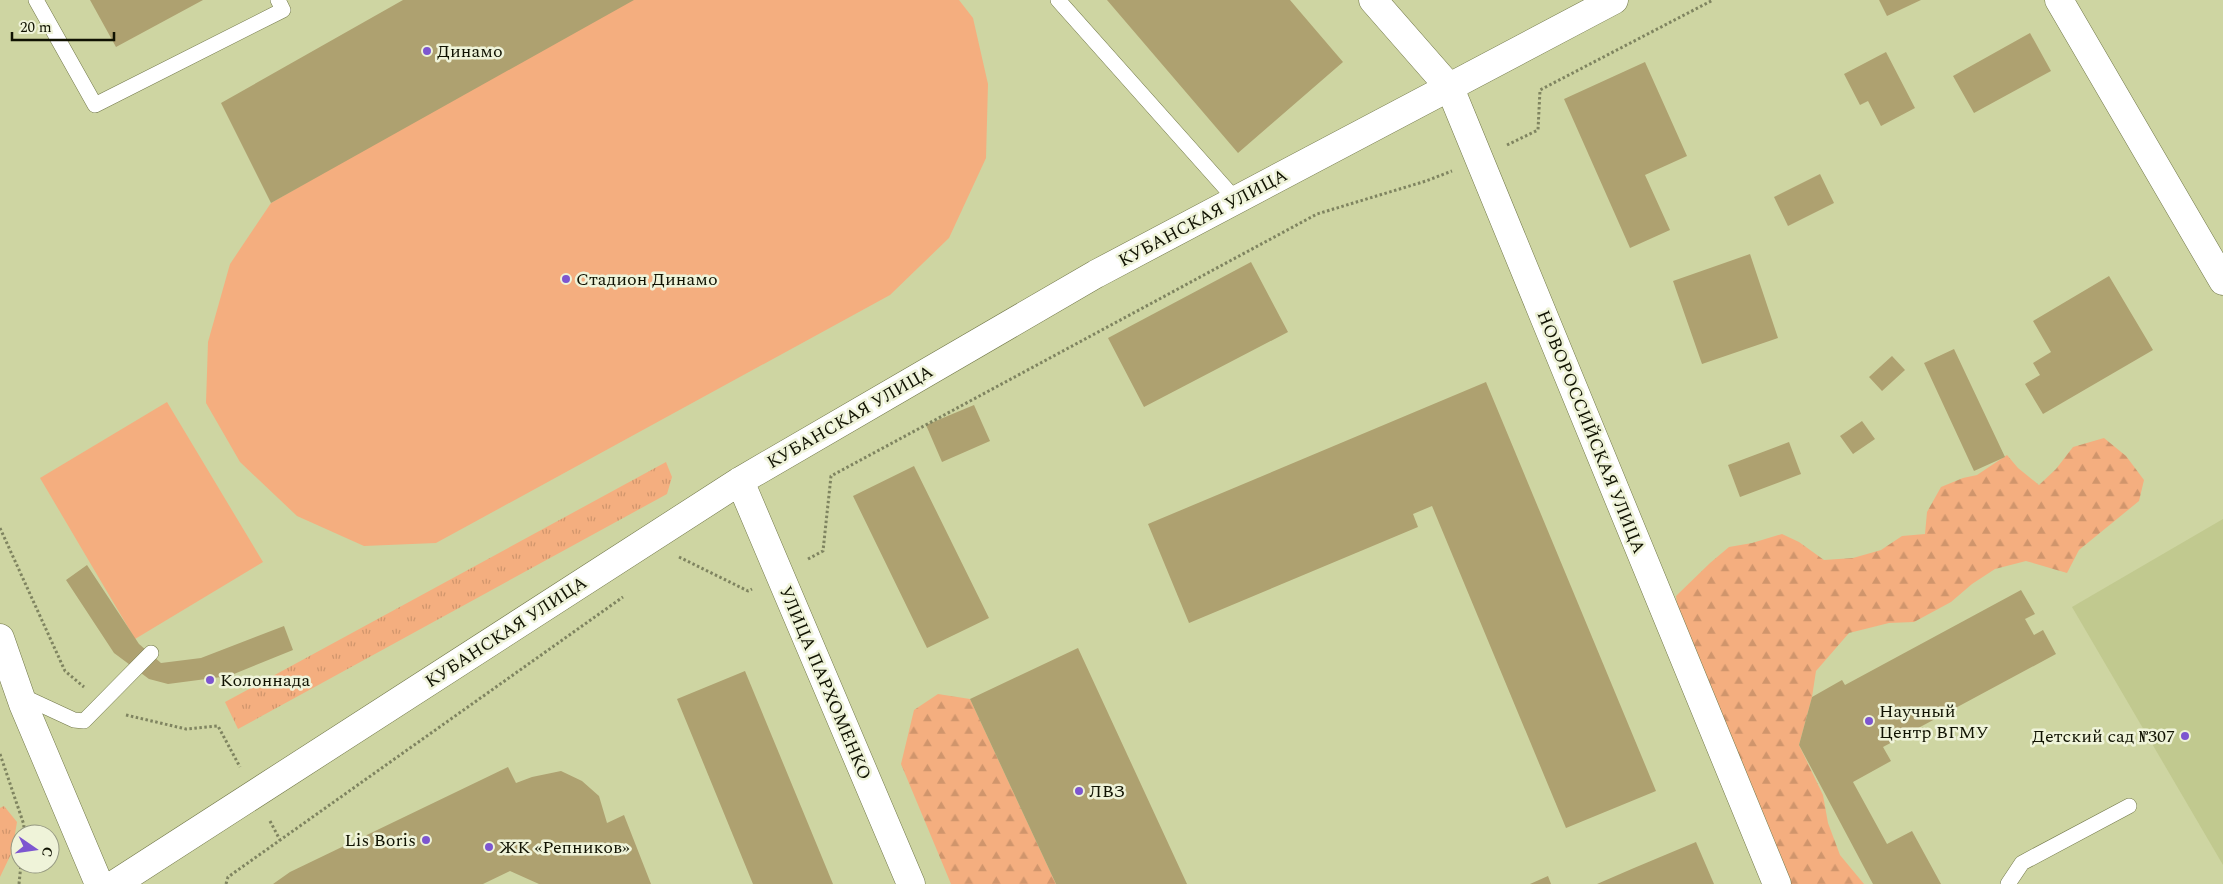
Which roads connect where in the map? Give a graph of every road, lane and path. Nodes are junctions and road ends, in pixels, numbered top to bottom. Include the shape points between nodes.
1 (36, 0) edge
2 (278, 0) edge
3 (1058, 0) edge
4 (1373, 0) edge
5 (1614, 0) edge
6 (1713, 0) edge
7 (2059, 0) edge
8 (1450, 88) junction
9 (1479, 159) junction
10 (1236, 200) junction
11 (2223, 281) edge
12 (740, 481) junction
13 (0, 528) edge
14 (672, 563) dead end
15 (779, 574) junction
16 (631, 592) dead end
17 (0, 638) edge
18 (151, 653) dead end
19 (20, 695) junction
20 (102, 702) junction
21 (186, 729) dead end
22 (0, 754) edge
23 (2129, 806) dead end
24 (24, 824) edge
25 (99, 884) edge
26 (115, 884) edge
27 (226, 884) edge
28 (911, 884) edge
29 (1777, 884) edge
30 (2008, 884) edge

1 - 2 lane via 95,105 283,10
3 - 10 lane
4 - 8 main road, НОВОРОССИЙСКАЯ УЛИЦА
5 - 8 main road, КУБАНСКАЯ УЛИЦА
6 - 9 path via 1540,90 1538,130
7 - 11 main road
8 - 9 main road, НОВОРОССИЙСКАЯ УЛИЦА
8 - 10 main road, КУБАНСКАЯ УЛИЦА
9 - 15 path via 1426,181 1317,214 831,476 823,551
9 - 29 main road, НОВОРОССИЙСКАЯ УЛИЦА
10 - 12 main road, КУБАНСКАЯ УЛИЦА via 1096,274
12 - 15 main road, УЛИЦА ПАРХОМЕНКО
12 - 26 main road, КУБАНСКАЯ УЛИЦА
13 - 20 path via 65,671
14 - 15 path via 680,557 748,592
15 - 28 main road, УЛИЦА ПАРХОМЕНКО
16 - 27 path via 228,877
17 - 19 main road
18 - 20 lane
19 - 20 lane via 79,721 84,721
19 - 25 main road
20 - 21 path via 113,712
22 - 24 path
23 - 30 lane via 2022,863

